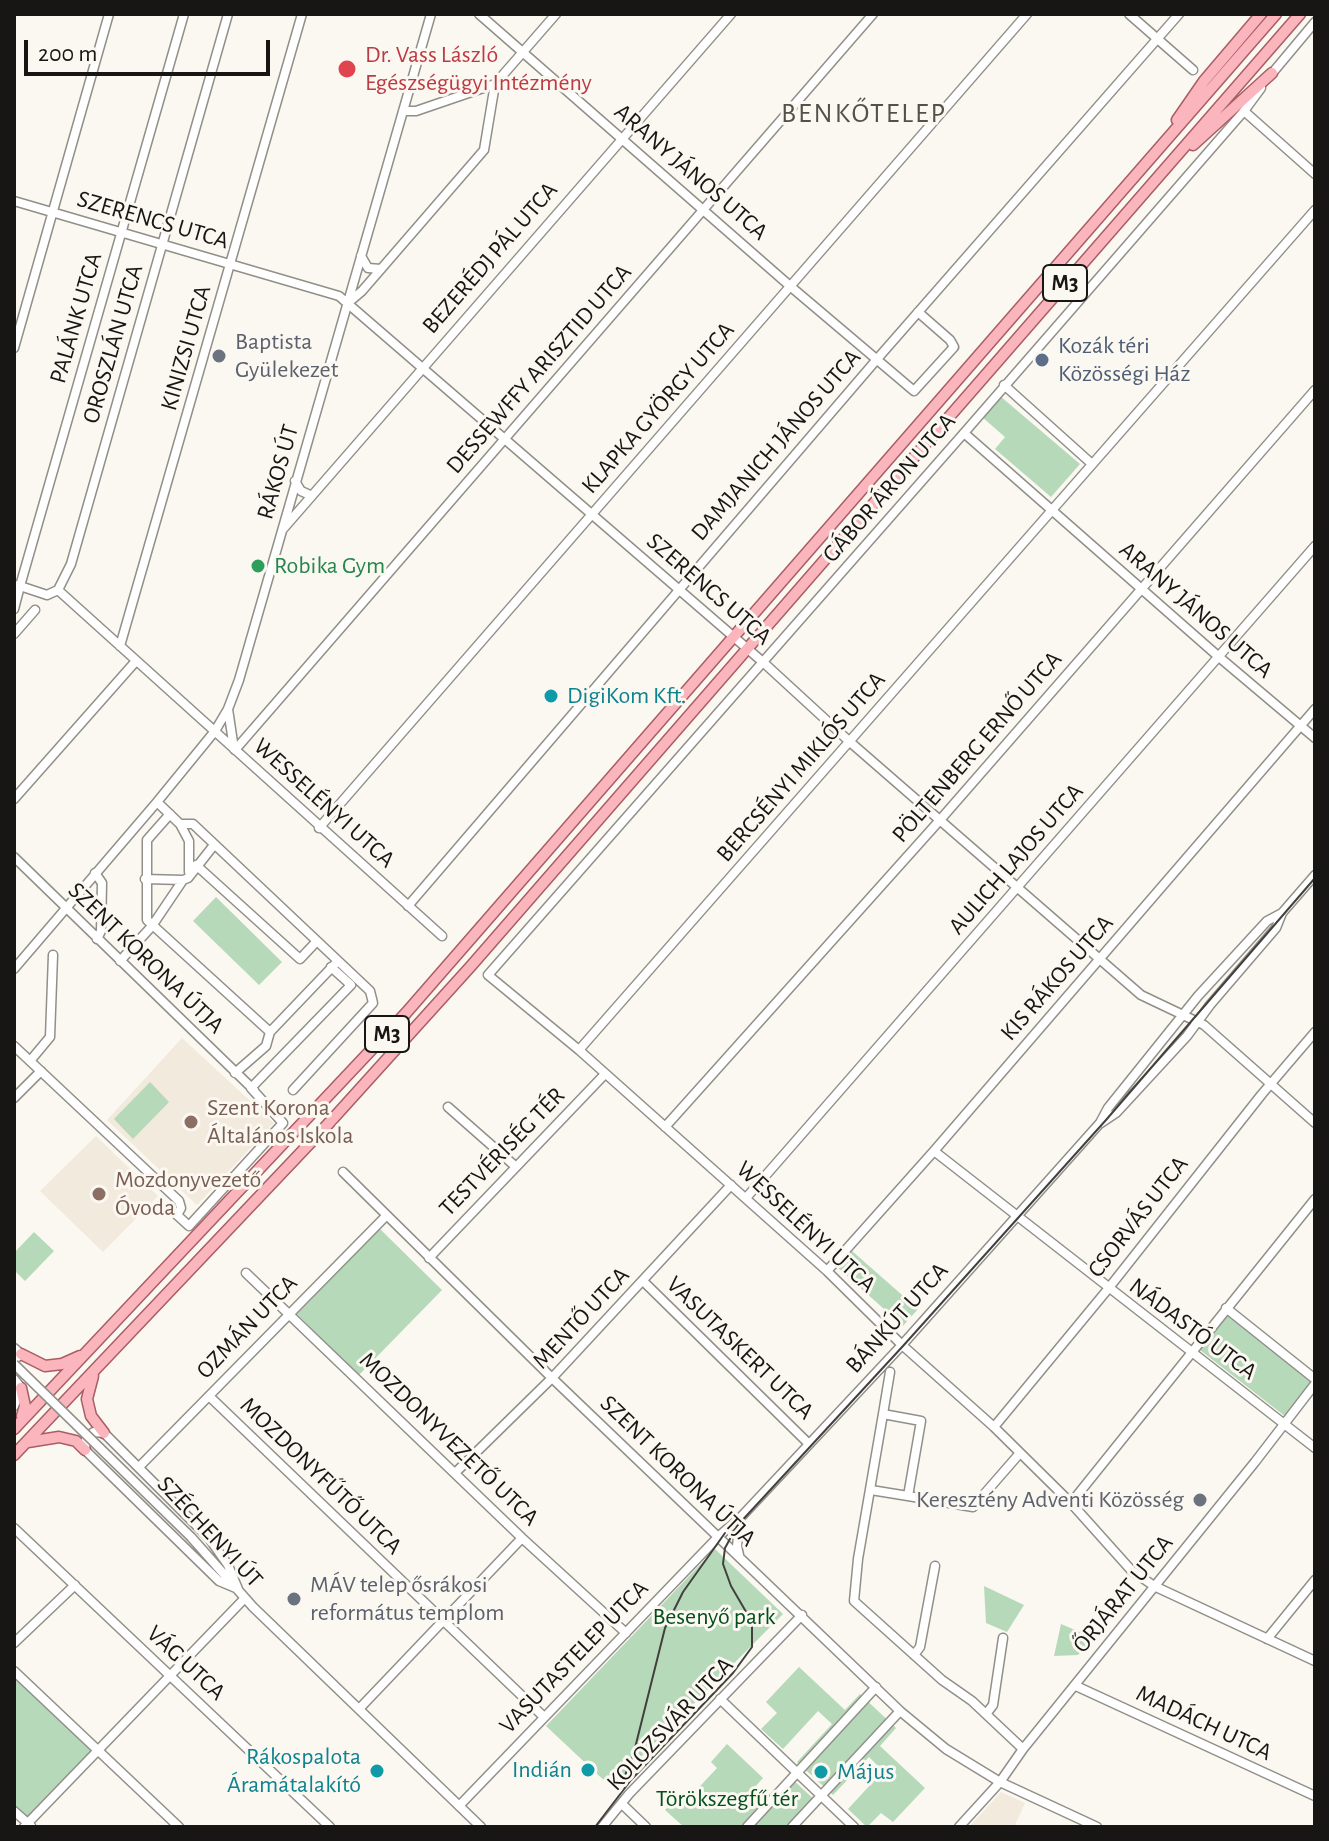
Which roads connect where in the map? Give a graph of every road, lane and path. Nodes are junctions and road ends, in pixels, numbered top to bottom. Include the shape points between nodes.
1 (109, 14) edge
2 (184, 14) edge
3 (228, 14) edge
4 (302, 14) edge
5 (431, 14) edge
6 (479, 14) edge
7 (556, 14) edge
8 (731, 14) edge
9 (873, 14) edge
10 (1027, 14) edge
11 (1129, 14) edge
12 (1179, 14) edge
13 (1261, 14) edge
14 (1276, 14) edge
15 (1300, 14) edge
16 (1315, 22) edge
17 (1157, 39) junction
18 (524, 51) junction
19 (1193, 70) dead end
20 (1272, 73) junction
21 (495, 84) junction
22 (403, 111) junction
23 (1244, 111) junction
24 (622, 137) junction
25 (1147, 164) junction
26 (1315, 174) edge
27 (1159, 176) junction
28 (14, 201) edge
29 (703, 209) junction
30 (1315, 210) edge
31 (53, 212) junction
32 (121, 232) junction
33 (162, 244) junction
34 (361, 256) junction
35 (231, 264) junction
36 (381, 269) junction
37 (790, 286) junction
38 (348, 303) junction
39 (918, 312) junction
40 (14, 348) edge
41 (878, 358) junction
42 (422, 368) junction
43 (1004, 385) junction
44 (1315, 390) edge
45 (964, 433) junction
46 (505, 438) junction
47 (1092, 464) junction
48 (295, 481) junction
49 (312, 495) junction
50 (291, 499) junction
51 (304, 506) junction
52 (1052, 511) junction
53 (592, 514) junction
54 (282, 531) junction
55 (1315, 546) edge
56 (17, 586) edge
57 (1141, 589) junction
58 (58, 590) junction
59 (678, 590) junction
60 (14, 609) edge
61 (35, 610) dead end
62 (14, 634) edge
63 (733, 637) junction
64 (120, 646) junction
65 (748, 649) junction
66 (1219, 657) junction
67 (136, 661) junction
68 (764, 663) junction
69 (228, 709) junction
70 (1315, 709) edge
71 (1301, 725) junction
72 (215, 731) junction
73 (1315, 738) edge
74 (850, 742) junction
75 (235, 750) junction
76 (14, 799) edge
77 (157, 802) junction
78 (170, 814) junction
79 (940, 820) junction
80 (180, 824) junction
81 (319, 828) junction
82 (214, 845) junction
83 (14, 857) edge
84 (196, 865) junction
85 (95, 873) junction
86 (1315, 875) edge
87 (186, 876) junction
88 (145, 879) junction
89 (1018, 887) junction
90 (408, 906) junction
91 (65, 907) junction
92 (1282, 913) junction
93 (152, 926) junction
94 (442, 936) dead end
95 (97, 939) junction
96 (317, 941) junction
97 (53, 955) dead end
98 (1100, 959) junction
99 (120, 961) junction
100 (334, 964) junction
101 (14, 969) edge
102 (488, 975) joint
103 (1183, 1016) junction
104 (1197, 1022) junction
105 (270, 1032) junction
106 (1315, 1032) edge
107 (14, 1046) edge
108 (266, 1046) junction
109 (579, 1050) junction
110 (30, 1061) junction
111 (276, 1064) junction
112 (41, 1071) junction
113 (235, 1073) junction
114 (605, 1074) junction
115 (1270, 1084) junction
116 (251, 1088) junction
117 (293, 1090) dead end
118 (14, 1098) edge
119 (448, 1107) dead end
120 (1100, 1123) junction
121 (1315, 1123) edge
122 (665, 1127) junction
123 (934, 1151) junction
124 (515, 1166) junction
125 (343, 1172) dead end
126 (731, 1185) junction
127 (746, 1198) junction
128 (1315, 1199) edge
129 (1017, 1215) junction
130 (385, 1217) junction
131 (429, 1258) junction
132 (827, 1271) junction
133 (246, 1273) dead end
134 (643, 1281) junction
135 (1108, 1289) junction
136 (1226, 1308) junction
137 (290, 1313) junction
138 (902, 1345) junction
139 (1192, 1352) junction
140 (85, 1353) junction
141 (16, 1356) edge
142 (95, 1371) junction
143 (890, 1372) dead end
144 (552, 1378) junction
145 (1315, 1381) edge
146 (18, 1383) edge
147 (209, 1396) junction
148 (14, 1406) edge
149 (883, 1414) junction
150 (1285, 1424) junction
151 (17, 1425) edge
152 (994, 1427) junction
153 (104, 1433) junction
154 (26, 1443) junction
155 (809, 1444) junction
156 (1315, 1448) edge
157 (85, 1450) junction
158 (1020, 1453) junction
159 (14, 1455) edge
160 (139, 1467) junction
161 (455, 1473) junction
162 (871, 1490) junction
163 (908, 1496) junction
164 (1071, 1503) junction
165 (740, 1518) junction
166 (14, 1528) edge
167 (719, 1536) junction
168 (522, 1538) junction
169 (740, 1556) junction
170 (935, 1566) dead end
171 (1315, 1580) edge
172 (75, 1585) junction
173 (1154, 1586) junction
174 (238, 1589) junction
175 (245, 1598) junction
176 (802, 1615) junction
177 (443, 1621) junction
178 (626, 1633) junction
179 (1003, 1638) dead end
180 (1267, 1639) junction
181 (14, 1643) edge
182 (914, 1655) junction
183 (1315, 1661) edge
184 (14, 1671) edge
185 (169, 1675) junction
186 (1076, 1686) junction
187 (876, 1687) junction
188 (720, 1699) junction
189 (359, 1709) junction
190 (900, 1711) junction
191 (986, 1714) junction
192 (544, 1717) junction
193 (1023, 1749) junction
194 (98, 1750) junction
195 (798, 1774) junction
196 (1000, 1782) junction
197 (820, 1796) junction
198 (1315, 1796) edge
199 (622, 1804) junction
200 (459, 1806) junction
201 (14, 1811) edge
202 (28, 1826) edge
203 (179, 1827) edge
204 (330, 1827) edge
205 (481, 1827) edge
206 (602, 1827) edge
207 (646, 1827) edge
208 (747, 1827) edge
209 (792, 1827) edge
210 (854, 1827) edge
211 (959, 1827) edge
212 (1097, 1827) edge

1 - 31 street
2 - 32 street, PALÁNK UTCA
3 - 33 street, OROSZLÁN UTCA
4 - 35 street, KINIZSI UTCA
5 - 22 street, RÁKOS ÚT
6 - 18 street, ARANY JÁNOS UTCA
7 - 18 street
8 - 24 street, BEZERÉDJ PÁL UTCA
9 - 29 street, DESSEWFFY ARISZTID UTCA
10 - 37 street, KLAPKA GYÖRGY UTCA
11 - 17 street
12 - 17 street, DAMJANICH JÁNOS UTCA
13 - 25 main road via 1204,81
14 - 25 main road, M3
15 - 27 main road, M3
16 - 20 street, GÁBOR ÁRON UTCA
17 - 19 street
17 - 39 street, DAMJANICH JÁNOS UTCA
18 - 21 street
18 - 24 street, ARANY JÁNOS UTCA
20 - 23 street, GÁBOR ÁRON UTCA
20 - 27 main road
21 - 22 street
21 - 36 street via 484,150
22 - 34 street, RÁKOS ÚT
23 - 26 street
23 - 43 street, GÁBOR ÁRON UTCA
24 - 29 street, ARANY JÁNOS UTCA
24 - 42 street, BEZERÉDJ PÁL UTCA
25 - 63 main road, M3
27 - 65 main road, M3
28 - 31 street, SZERENCS UTCA
29 - 37 street, ARANY JÁNOS UTCA
29 - 46 street, DESSEWFFY ARISZTID UTCA
30 - 47 street
31 - 32 street, SZERENCS UTCA
31 - 40 street
32 - 33 street, SZERENCS UTCA
32 - 56 street, PALÁNK UTCA
33 - 35 street, SZERENCS UTCA
33 - 58 street, OROSZLÁN UTCA via 71,564
34 - 36 street via 368,268
34 - 38 street, RÁKOS ÚT
35 - 38 street, SZERENCS UTCA
35 - 64 street, KINIZSI UTCA
36 - 38 street
37 - 41 street, ARANY JÁNOS UTCA
37 - 53 street, KLAPKA GYÖRGY UTCA
38 - 42 street, SZERENCS UTCA
38 - 48 street, RÁKOS ÚT
39 - 41 street, DAMJANICH JÁNOS UTCA
39 - 41 street, ARANY JÁNOS UTCA via 954,347 914,391
41 - 59 street, DAMJANICH JÁNOS UTCA
42 - 46 street, SZERENCS UTCA
42 - 49 street, BEZERÉDJ PÁL UTCA
43 - 45 street, GÁBOR ÁRON UTCA
43 - 47 street
44 - 57 street, PÖLTENBERG ERNŐ UTCA
45 - 52 street, ARANY JÁNOS UTCA
45 - 68 street, GÁBOR ÁRON UTCA
46 - 53 street, SZERENCS UTCA
46 - 75 street, DESSEWFFY ARISZTID UTCA
47 - 52 street, BERCSÉNYI MIKLÓS UTCA
48 - 49 street
48 - 50 street, RÁKOS ÚT
49 - 50 street
49 - 51 street, BEZERÉDJ PÁL UTCA
50 - 51 street
50 - 54 street, RÁKOS ÚT
51 - 54 street, BEZERÉDJ PÁL UTCA
52 - 57 street, ARANY JÁNOS UTCA
52 - 74 street, BERCSÉNYI MIKLÓS UTCA
53 - 59 street, SZERENCS UTCA
53 - 81 street, KLAPKA GYÖRGY UTCA
54 - 69 street, RÁKOS ÚT
55 - 66 street, AULICH LAJOS UTCA
56 - 58 street via 47,595
56 - 60 street, PALÁNK UTCA
57 - 66 street, ARANY JÁNOS UTCA
57 - 79 street, PÖLTENBERG ERNŐ UTCA
58 - 64 street, WESSELÉNYI UTCA
59 - 63 street, SZERENCS UTCA
59 - 90 street, DAMJANICH JÁNOS UTCA
61 - 62 street
63 - 65 street, SZERENCS UTCA
63 - 140 main road, M3 via 406,1013
64 - 67 street, WESSELÉNYI UTCA
65 - 68 street, SZERENCS UTCA
65 - 142 main road, M3 via 340,1111
66 - 71 street, ARANY JÁNOS UTCA
66 - 89 street, AULICH LAJOS UTCA
67 - 72 street, WESSELÉNYI UTCA
67 - 76 street
68 - 74 street, SZERENCS UTCA
68 - 102 street, GÁBOR ÁRON UTCA
69 - 72 street, RÁKOS ÚT
69 - 75 street
70 - 71 street, KIS RÁKOS UTCA
71 - 73 street, ARANY JÁNOS UTCA
71 - 98 street, KIS RÁKOS UTCA
72 - 75 street, WESSELÉNYI UTCA
72 - 77 street, RÁKOS ÚT
74 - 79 street, SZERENCS UTCA
74 - 109 street, BERCSÉNYI MIKLÓS UTCA
75 - 81 street, WESSELÉNYI UTCA
77 - 78 street
77 - 85 street, RÁKOS ÚT
78 - 80 street
78 - 88 street via 147,840
79 - 89 street, SZERENCS UTCA
79 - 122 street, PÖLTENBERG ERNŐ UTCA
80 - 82 street via 193,824
80 - 87 street via 189,841
81 - 90 street, WESSELÉNYI UTCA
82 - 84 street
82 - 96 street
83 - 91 street, SZENT KORONA ÚTJA
84 - 87 street
84 - 96 street via 300,959
85 - 91 street, RÁKOS ÚT
85 - 95 street via 102,883
86 - 92 street, BÁNKÚT UTCA
87 - 88 street
87 - 93 street
88 - 93 street via 147,920
89 - 98 street, SZERENCS UTCA
89 - 127 street, AULICH LAJOS UTCA
90 - 94 street, WESSELÉNYI UTCA
91 - 95 street, SZENT KORONA ÚTJA
91 - 101 street, RÁKOS ÚT
92 - 103 street, BÁNKÚT UTCA via 1267,921
92 - 104 street, BÁNKÚT UTCA via 1276,928
93 - 99 street
93 - 105 street, SZENT KORONA ÚTJA
95 - 99 street, SZENT KORONA ÚTJA
96 - 100 street
97 - 110 street via 50,1037
98 - 103 street, SZERENCS UTCA via 1141,995
98 - 123 street, KIS RÁKOS UTCA
99 - 113 street, SZENT KORONA ÚTJA
100 - 105 street
100 - 111 street via 351,985
100 - 117 street via 370,991 373,1003
102 - 109 street, WESSELÉNYI UTCA
103 - 104 street, SZERENCS UTCA
103 - 120 street, BÁNKÚT UTCA
104 - 115 street, SZERENCS UTCA
104 - 120 street, BÁNKÚT UTCA via 1116,1113
105 - 108 street
106 - 115 street, CSORVÁS UTCA
107 - 110 street
108 - 111 street
108 - 113 street
109 - 114 street, WESSELÉNYI UTCA
110 - 112 street
111 - 116 street
112 - 116 street, SZENT KORONA ÚTJA via 179,1201 177,1215 189,1226 283,1123
112 - 118 street
113 - 116 street, SZENT KORONA ÚTJA
114 - 122 street, WESSELÉNYI UTCA
114 - 124 street, TESTVÉRISÉG TÉR
115 - 121 street, SZERENCS UTCA
115 - 135 street, CSORVÁS UTCA
119 - 124 street
120 - 129 street, BÁNKÚT UTCA
122 - 126 street, WESSELÉNYI UTCA
123 - 129 street, NÁDASTÓ UTCA
123 - 132 street, KIS RÁKOS UTCA
124 - 131 street, TESTVÉRISÉG TÉR
125 - 130 street, SZENT KORONA ÚTJA
126 - 127 street, WESSELÉNYI UTCA
126 - 134 street, MENTŐ UTCA
127 - 132 street, WESSELÉNYI UTCA
128 - 136 street
129 - 135 street, NÁDASTÓ UTCA
129 - 138 street, BÁNKÚT UTCA
130 - 131 street, SZENT KORONA ÚTJA
130 - 137 street, OZMÁN UTCA
131 - 144 street, SZENT KORONA ÚTJA
132 - 138 street, WESSELÉNYI UTCA
133 - 137 street, MOZDONYVEZETŐ UTCA
134 - 144 street, MENTŐ UTCA
134 - 155 street, VASUTASKERT UTCA
135 - 139 street, NÁDASTÓ UTCA
135 - 152 street, CSORVÁS UTCA
136 - 139 street
136 - 145 street
137 - 147 street, OZMÁN UTCA
137 - 161 street, MOZDONYVEZETŐ UTCA
138 - 152 street, WESSELÉNYI UTCA
138 - 155 street, BÁNKÚT UTCA
139 - 150 street, NÁDASTÓ UTCA
139 - 164 street
140 - 141 main road via 53,1366
140 - 151 main road, M3
141 - 174 street, SZÉCHENYI ÚT, bridge
142 - 153 main road via 87,1399 91,1416
142 - 154 main road, M3
143 - 149 street
144 - 161 street, MENTŐ UTCA
144 - 167 street, SZENT KORONA ÚTJA
145 - 150 street, ŐRJÁRAT UTCA
146 - 148 street
146 - 151 main road via 25,1406
147 - 160 street, OZMÁN UTCA
147 - 177 street, MOZDONYFŰTŐ UTCA
149 - 162 street
149 - 163 street via 921,1421
150 - 156 street, NÁDASTÓ UTCA
150 - 173 street, ŐRJÁRAT UTCA
152 - 158 street, WESSELÉNYI UTCA
153 - 157 street via 88,1434
153 - 160 street
154 - 157 main road via 59,1437 76,1441
154 - 159 main road, M3
155 - 165 street, BÁNKÚT UTCA
157 - 174 street via 219,1581
158 - 163 street via 973,1507
158 - 164 street, WESSELÉNYI UTCA
160 - 174 street via 209,1538
161 - 168 street, MOZDONYVEZETŐ UTCA
162 - 163 street
162 - 182 street via 854,1601
164 - 173 street, WESSELÉNYI UTCA via 1131,1570
165 - 167 street, BÁNKÚT UTCA
165 - 169 street
166 - 172 street, VÁG UTCA
167 - 169 street, SZENT KORONA ÚTJA
167 - 178 street, VASUTASTELEP UTCA
168 - 177 street
168 - 178 street, MOZDONYVEZETŐ UTCA
169 - 176 street, SZENT KORONA ÚTJA
170 - 182 street via 920,1647
171 - 180 street
172 - 181 street
172 - 185 street, VÁG UTCA
173 - 180 street, WESSELÉNYI UTCA
173 - 186 street, ŐRJÁRAT UTCA
174 - 175 street, SZÉCHENYI ÚT
175 - 185 street
175 - 189 street, SZÉCHENYI ÚT
176 - 187 street, SZENT KORONA ÚTJA
176 - 188 street, KOLOZSVÁR UTCA
177 - 189 street
177 - 192 street, MOZDONYFŰTŐ UTCA
178 - 192 street, VASUTASTELEP UTCA
179 - 191 street via 993,1705
180 - 183 street, WESSELÉNYI UTCA
182 - 191 street
184 - 194 street
185 - 194 street
185 - 204 street, VÁG UTCA
186 - 193 street, ŐRJÁRAT UTCA
186 - 198 street, MADÁCH UTCA
187 - 190 street, SZENT KORONA ÚTJA
187 - 195 street
188 - 195 street
188 - 199 street, KOLOZSVÁR UTCA
189 - 200 street, SZÉCHENYI ÚT
190 - 196 street, SZENT KORONA ÚTJA via 946,1749
190 - 197 street
191 - 193 street
192 - 200 street, VASUTASTELEP UTCA
193 - 196 street, ŐRJÁRAT UTCA
194 - 202 street
194 - 203 street
195 - 197 street
195 - 208 street
196 - 211 street, ŐRJÁRAT UTCA
196 - 212 street, SZENT KORONA ÚTJA
197 - 209 street
197 - 210 street
199 - 206 street, KOLOZSVÁR UTCA
199 - 207 street
200 - 205 street, SZÉCHENYI ÚT
201 - 202 street

